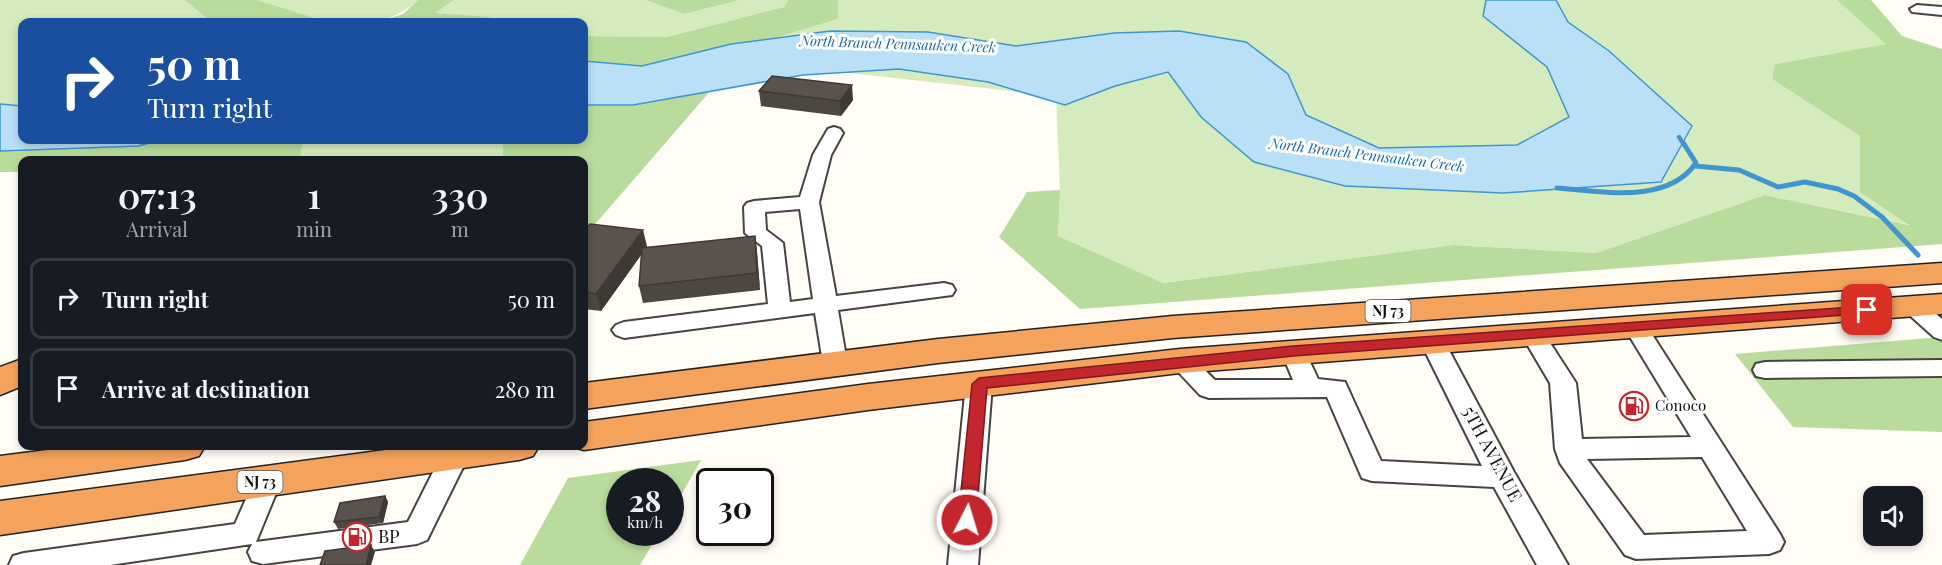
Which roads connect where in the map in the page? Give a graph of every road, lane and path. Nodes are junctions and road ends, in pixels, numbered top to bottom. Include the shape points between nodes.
1 (1917, 9) dead end
2 (1942, 11) edge
3 (834, 133) dead end
4 (809, 202) junction
5 (1942, 273) edge
6 (944, 290) dead end
7 (824, 304) junction
8 (1928, 305) edge
9 (780, 310) junction
10 (1636, 327) junction
11 (624, 330) dead end
12 (1942, 332) edge
13 (1533, 334) junction
14 (1432, 341) junction
15 (1293, 351) junction
16 (1180, 361) junction
17 (835, 363) junction
18 (1942, 368) edge
19 (1765, 370) dead end
20 (18, 373) edge
21 (0, 382) edge
22 (979, 384) junction
23 (1309, 388) junction
24 (588, 395) edge
25 (588, 435) edge
26 (1710, 447) junction
27 (1569, 448) junction
28 (155, 450) edge
29 (491, 450) edge
30 (455, 455) junction
31 (0, 471) edge
32 (1503, 477) junction
33 (267, 481) junction
34 (0, 518) edge
35 (261, 550) edge
36 (24, 565) edge
37 (963, 565) edge
38 (1553, 565) edge

1 - 2 street
3 - 4 street via 822,155
4 - 7 street
4 - 9 street via 754,207 756,233 772,243
5 - 17 highway, NJ 73 via 1173,327
6 - 7 street
7 - 9 street
7 - 17 street
8 - 10 highway, NJ 73
8 - 12 street
9 - 11 street
10 - 13 highway, NJ 73
10 - 26 street
13 - 14 highway, NJ 73
13 - 27 street via 1563,383
14 - 15 highway, NJ 73
14 - 32 street, 5TH AVENUE
15 - 16 highway, NJ 73
15 - 23 street
16 - 22 highway, NJ 73
16 - 23 street via 1209,389
17 - 24 highway, NJ 73
18 - 19 street
20 - 21 highway
22 - 25 highway, NJ 73
22 - 37 street
23 - 32 street via 1336,388 1372,471
26 - 27 street
26 - 27 street via 1769,542 1636,547 1569,456
28 - 31 highway
29 - 30 highway, NJ 73
30 - 33 highway, NJ 73
30 - 35 street via 417,532
32 - 38 street, 5TH AVENUE
33 - 34 highway, NJ 73
33 - 35 street
35 - 36 street

